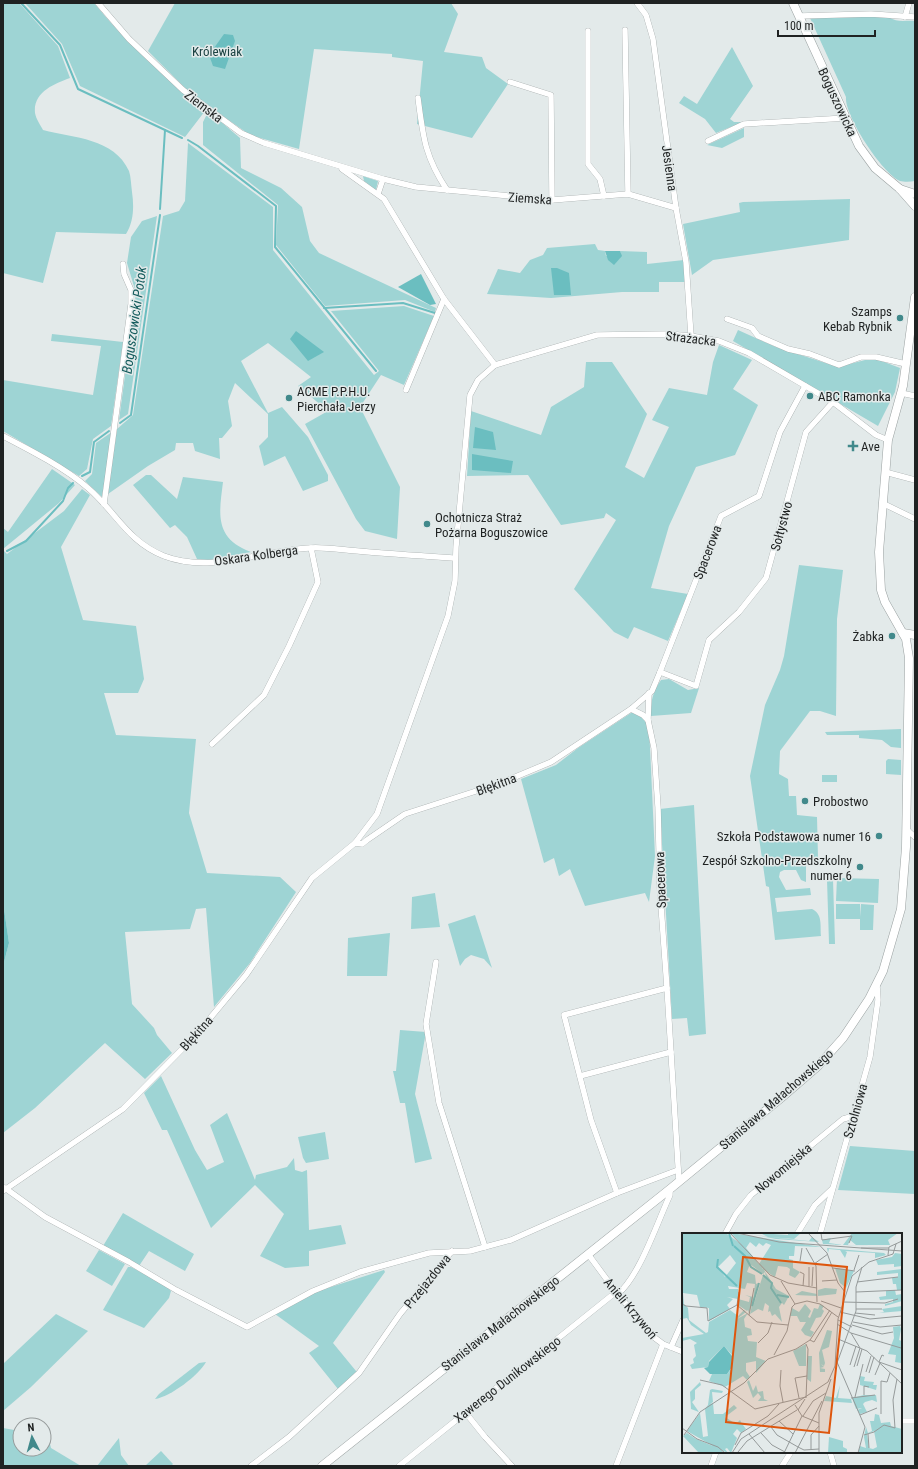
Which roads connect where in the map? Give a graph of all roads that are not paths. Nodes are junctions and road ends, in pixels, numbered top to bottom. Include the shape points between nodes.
1 (98, 3) edge
2 (637, 3) edge
3 (793, 3) edge
4 (909, 3) edge
5 (799, 16) junction
6 (906, 16) junction
7 (915, 17) edge
8 (625, 30) dead end
9 (588, 31) dead end
10 (510, 82) dead end
11 (418, 98) dead end
12 (846, 118) junction
13 (708, 141) dead end
14 (338, 166) junction
15 (383, 179) junction
16 (900, 189) junction
17 (447, 190) junction
18 (378, 194) junction
19 (628, 194) junction
20 (915, 194) edge
21 (604, 196) junction
22 (552, 200) junction
23 (914, 204) edge
24 (676, 208) junction
25 (123, 264) dead end
26 (915, 297) edge
27 (444, 299) junction
28 (914, 308) edge
29 (727, 319) dead end
30 (691, 336) junction
31 (906, 364) junction
32 (495, 365) junction
33 (805, 386) junction
34 (406, 390) dead end
35 (901, 393) junction
36 (915, 396) edge
37 (833, 402) junction
38 (3, 436) edge
39 (888, 440) junction
40 (885, 472) junction
41 (915, 480) edge
42 (882, 503) junction
43 (104, 504) junction
44 (915, 519) edge
45 (311, 548) junction
46 (455, 558) junction
47 (903, 633) junction
48 (915, 635) edge
49 (660, 672) junction
50 (649, 693) junction
51 (631, 710) junction
52 (648, 720) junction
53 (212, 744) dead end
54 (906, 829) junction
55 (915, 837) edge
56 (355, 843) junction
57 (436, 962) dead end
58 (877, 985) junction
59 (668, 988) junction
60 (671, 1052) junction
61 (580, 1076) junction
62 (854, 1116) junction
63 (678, 1170) junction
64 (666, 1175) junction
65 (679, 1181) junction
66 (833, 1188) junction
67 (4, 1189) edge
68 (670, 1189) junction
69 (617, 1193) junction
70 (726, 1233) edge
71 (798, 1233) edge
72 (820, 1233) edge
73 (485, 1247) junction
74 (452, 1251) junction
75 (588, 1254) junction
76 (617, 1293) junction
77 (682, 1322) edge
78 (662, 1344) junction
79 (671, 1347) junction
80 (682, 1352) edge
81 (465, 1412) junction
82 (902, 1421) edge
83 (915, 1421) edge
84 (716, 1453) edge
85 (790, 1453) edge
86 (830, 1453) edge
87 (251, 1466) edge
88 (322, 1466) edge
89 (398, 1466) edge
90 (512, 1466) edge
91 (616, 1466) edge
92 (711, 1466) edge
93 (782, 1466) edge
94 (834, 1466) edge

1 - 14 street, Ziemska via 163,73 224,121 256,140
2 - 24 street, Jesienna via 646,15 653,39
3 - 5 street, Boguszowicka
4 - 6 street
5 - 6 street
5 - 12 street, Boguszowicka
6 - 7 street
8 - 19 street
9 - 21 street via 588,164 600,179
10 - 22 street via 551,95
11 - 17 street via 426,152 434,171
12 - 13 street via 744,124
12 - 16 street, Boguszowicka via 867,159
14 - 15 street, Ziemska
14 - 18 street, Ziemska
15 - 17 street, Ziemska via 416,188
15 - 18 street
16 - 20 street, Boguszowicka
16 - 23 street, Boguszowicka
17 - 22 street, Ziemska
18 - 27 street via 392,211
19 - 21 street, Ziemska
19 - 24 street, Ziemska
21 - 22 street, Ziemska
24 - 30 street, Jesienna via 686,262
25 - 43 street via 131,290 131,304
26 - 28 street, Stanisława Małachowskiego
27 - 32 street
27 - 34 street
28 - 31 street, Stanisława Małachowskiego
29 - 31 street via 752,328 758,336 788,349 839,365 861,357 876,357
30 - 32 street, Strażacka via 597,334
30 - 33 street, Strażacka via 719,341 750,353
31 - 35 street, Stanisława Małachowskiego
32 - 46 street, Strażacka via 478,380 470,395
33 - 37 street, Strażacka
33 - 49 street, Spacerowa via 780,432 759,496 721,516
35 - 36 street
35 - 39 street, Stanisława Małachowskiego
37 - 39 street, Strażacka via 876,435
37 - 49 street, Sołtystwo via 806,432 766,578 739,612 709,640 696,686
38 - 43 street, Oskara Kolberga via 37,454 88,487
39 - 40 street, Stanisława Małachowskiego
40 - 41 street
40 - 42 street, Stanisława Małachowskiego
42 - 44 street
42 - 47 street, Stanisława Małachowskiego via 879,552 881,590
43 - 45 street, Oskara Kolberga via 128,534 145,547 164,556 184,561 214,563
45 - 46 street, Oskara Kolberga
45 - 53 street via 318,582 289,646 264,695
46 - 56 street, Błękitna via 455,581 446,623 377,814
47 - 48 street
47 - 54 street, Stanisława Małachowskiego via 908,645 909,658
49 - 50 street, Spacerowa
50 - 51 street, Błękitna
50 - 52 street, Spacerowa
51 - 52 street
51 - 56 street, Błękitna via 551,762 502,783 405,814 362,844
52 - 59 street, Spacerowa via 654,748 660,892
54 - 55 street
54 - 58 street, Stanisława Małachowskiego via 901,909
56 - 67 street, Błękitna via 312,878 246,975 196,1035 123,1109
57 - 73 street via 426,1024 439,1103
58 - 62 street, Sztolniowa via 878,1000 872,1050
58 - 65 street, Stanisława Małachowskiego via 843,1038 818,1066
59 - 60 street, Spacerowa
59 - 61 street via 564,1015
60 - 61 street
60 - 63 street, Spacerowa
61 - 69 street via 591,1120
62 - 66 street, Sztolniowa
62 - 70 street, Nowomiejska via 843,1119 750,1195
63 - 64 street
63 - 65 street, Spacerowa
64 - 65 street
64 - 69 street
65 - 68 street, Stanisława Małachowskiego
66 - 71 street via 815,1205
66 - 72 street, Sztolniowa
67 - 74 street, Przejazdowa via 45,1217 247,1327 313,1291 360,1272 429,1253
68 - 75 street, Stanisława Małachowskiego
68 - 76 street, Xawerego Dunikowskiego via 670,1195 644,1253 626,1287
69 - 73 street via 511,1240
73 - 74 street via 470,1251
74 - 87 street, Przejazdowa via 400,1314 359,1373 289,1437
75 - 76 street, Anieli Krzywoń
75 - 88 street, Stanisława Małachowskiego
76 - 78 street, Anieli Krzywoń via 645,1328
76 - 81 street, Xawerego Dunikowskiego
77 - 79 street
78 - 79 street, Anieli Krzywoń
78 - 91 street
79 - 80 street, Anieli Krzywoń
81 - 89 street, Xawerego Dunikowskiego
81 - 90 street
82 - 83 street
84 - 92 street
85 - 93 street
86 - 94 street

